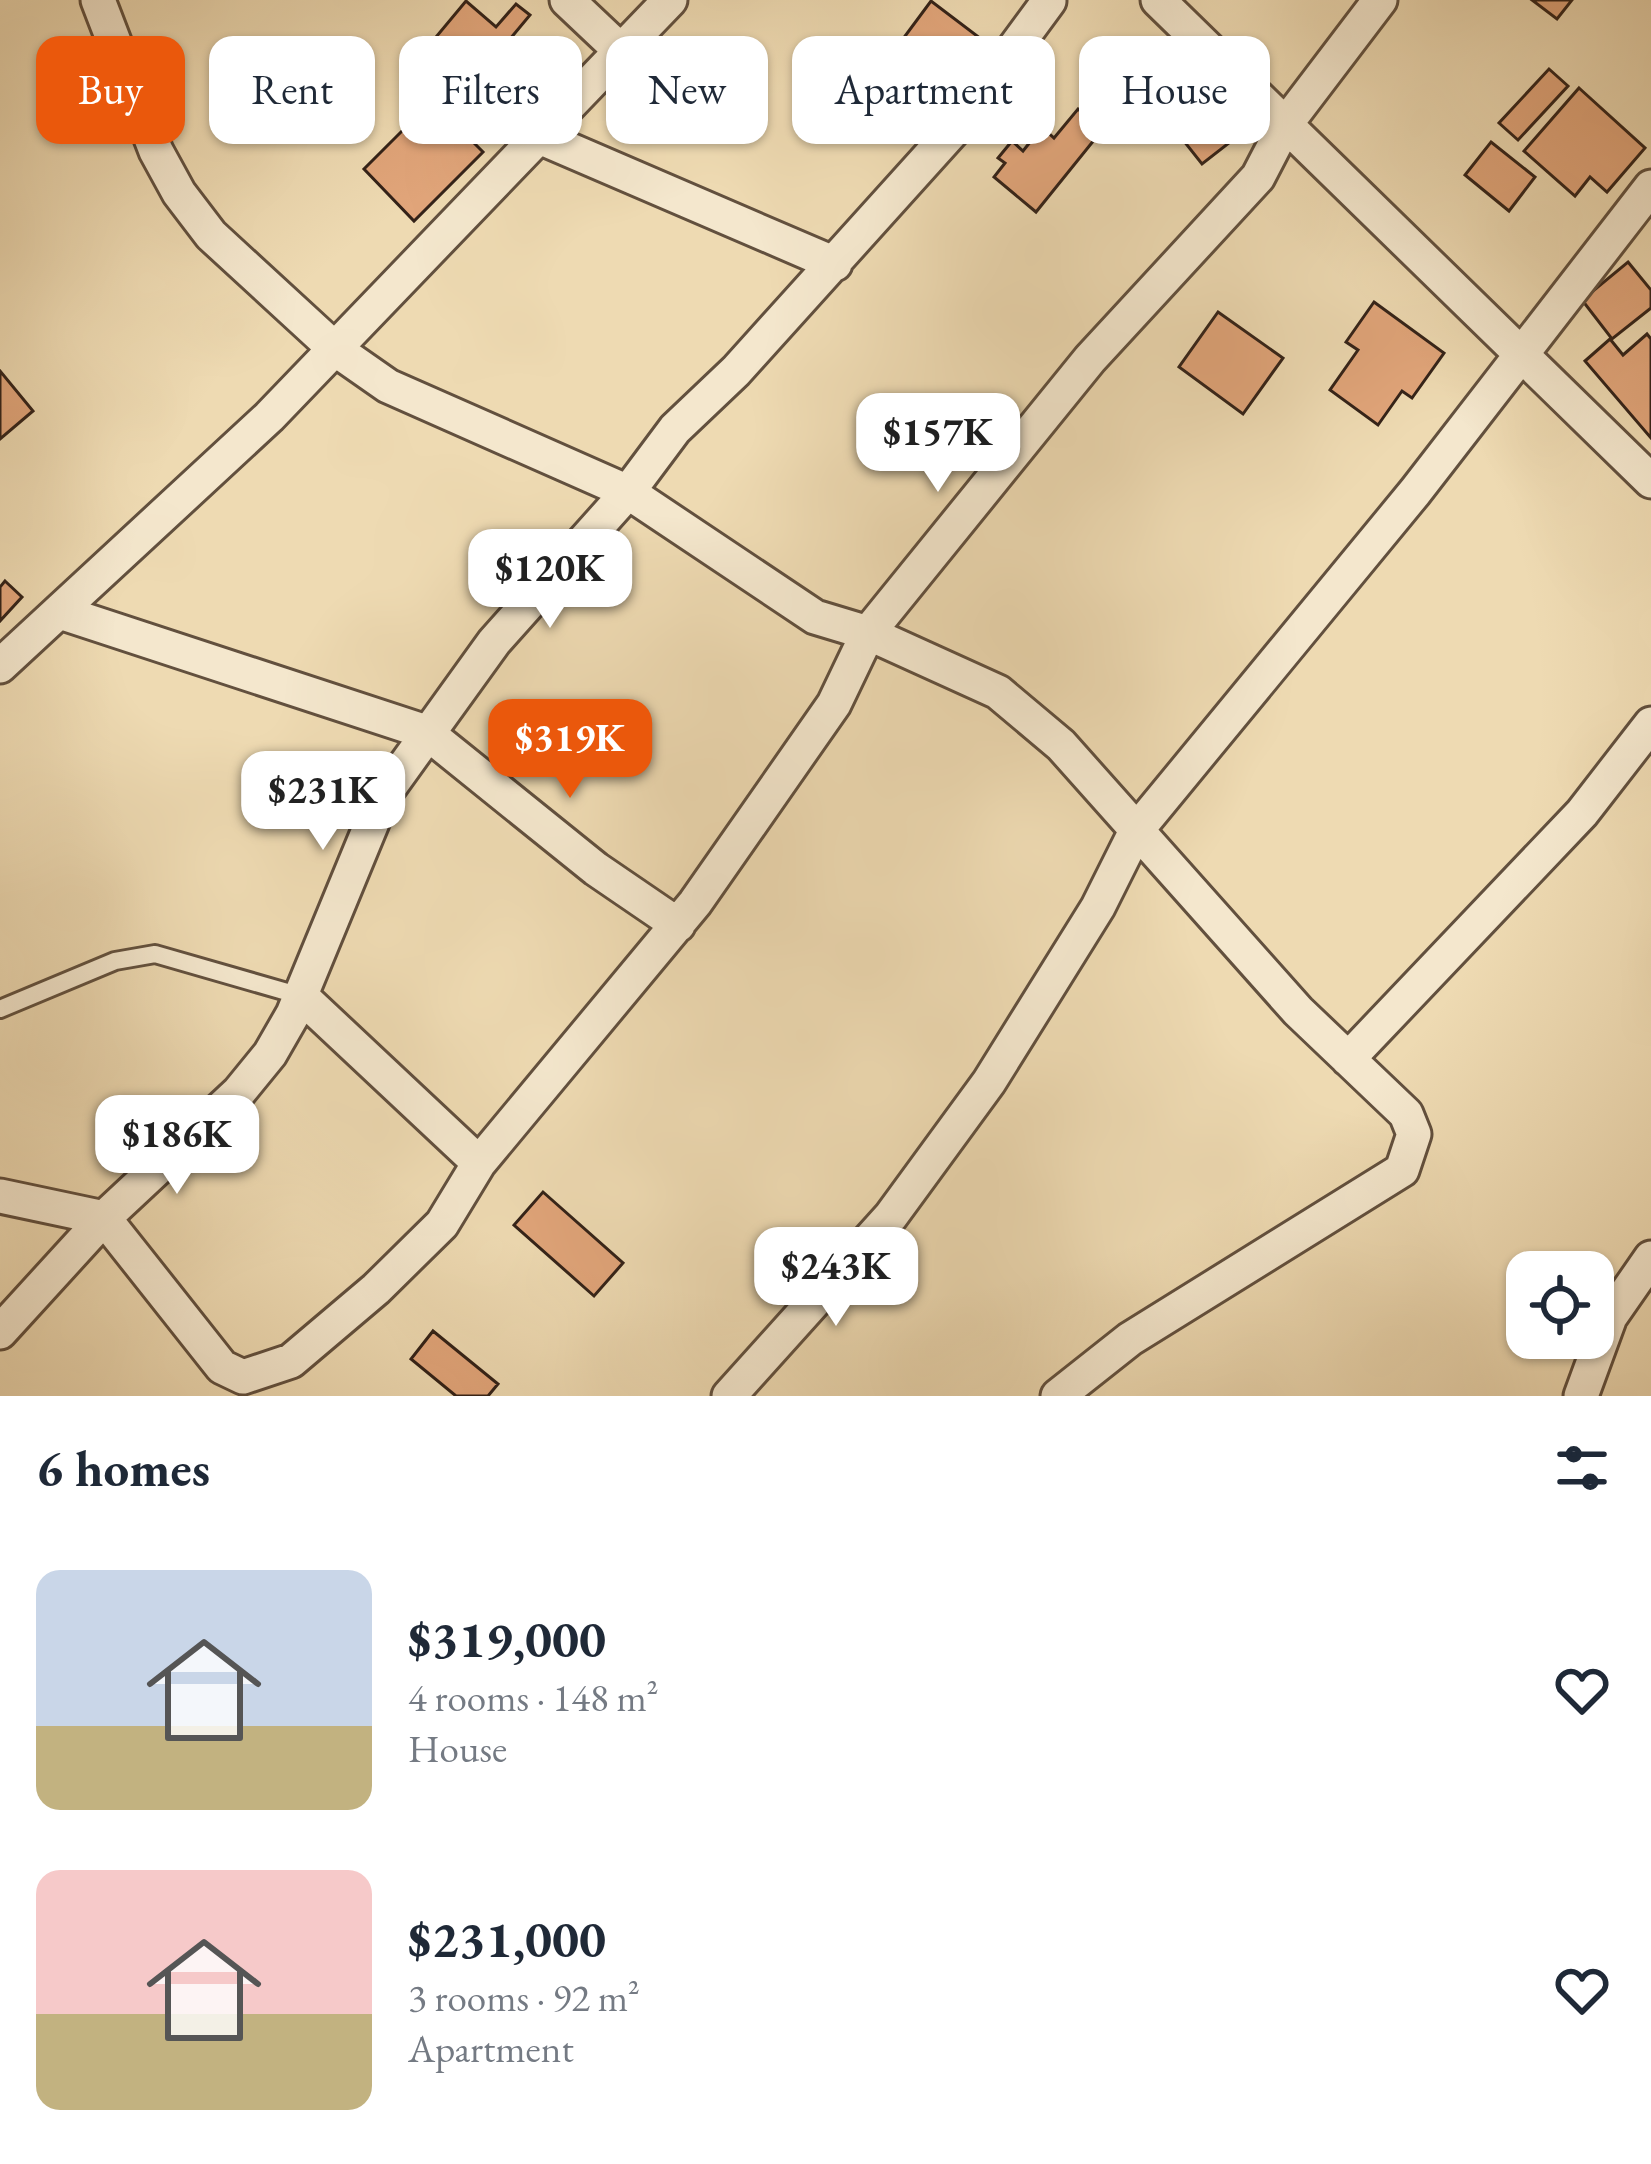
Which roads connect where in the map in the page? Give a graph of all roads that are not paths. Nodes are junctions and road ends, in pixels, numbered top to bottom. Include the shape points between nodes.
1 (98, 0) edge
2 (567, 0) edge
3 (670, 0) edge
4 (1049, 0) edge
5 (1158, 0) edge
6 (1380, 0) edge
7 (637, 36) edge
8 (606, 37) edge
9 (606, 69) edge
10 (582, 95) edge
11 (1286, 124) junction
12 (536, 144) edge
13 (556, 144) edge
14 (1651, 187) edge
15 (836, 264) junction
16 (335, 349) junction
17 (1517, 355) junction
18 (1651, 481) edge
19 (628, 492) junction
20 (61, 612) junction
21 (868, 633) junction
22 (0, 666) edge
23 (1651, 724) edge
24 (426, 732) junction
25 (1136, 831) junction
26 (677, 926) junction
27 (301, 996) junction
28 (0, 1009) edge
29 (1348, 1059) junction
30 (479, 1163) junction
31 (0, 1196) edge
32 (104, 1218) junction
33 (1651, 1258) edge
34 (0, 1332) edge
35 (729, 1396) edge
36 (1058, 1396) edge
37 (1581, 1396) edge

1 - 16 street via 179,193 211,235
2 - 8 street
3 - 7 street
4 - 15 street via 957,125
5 - 11 street
6 - 11 street
9 - 10 street
11 - 17 street
11 - 21 street via 1258,177 1090,358
12 - 16 street
13 - 15 street
14 - 17 street
15 - 19 street via 675,429
16 - 19 street via 388,386
16 - 20 street
17 - 18 street
17 - 25 street
19 - 21 street via 778,596
19 - 24 street
20 - 22 street
20 - 24 street
21 - 25 street via 998,692 1061,745
21 - 26 street via 834,704
23 - 29 street via 1582,813
24 - 26 street
24 - 27 street via 383,796
25 - 29 street
25 - 35 street via 989,1082 891,1216
26 - 30 street
27 - 28 lane via 155,954 115,961
27 - 30 street
27 - 32 street via 239,1093
29 - 36 street via 1406,1114 1414,1134 1402,1170 1130,1339
30 - 32 street via 442,1225 291,1361 243,1377 222,1367
31 - 32 street
32 - 34 street
33 - 37 street via 1610,1317

